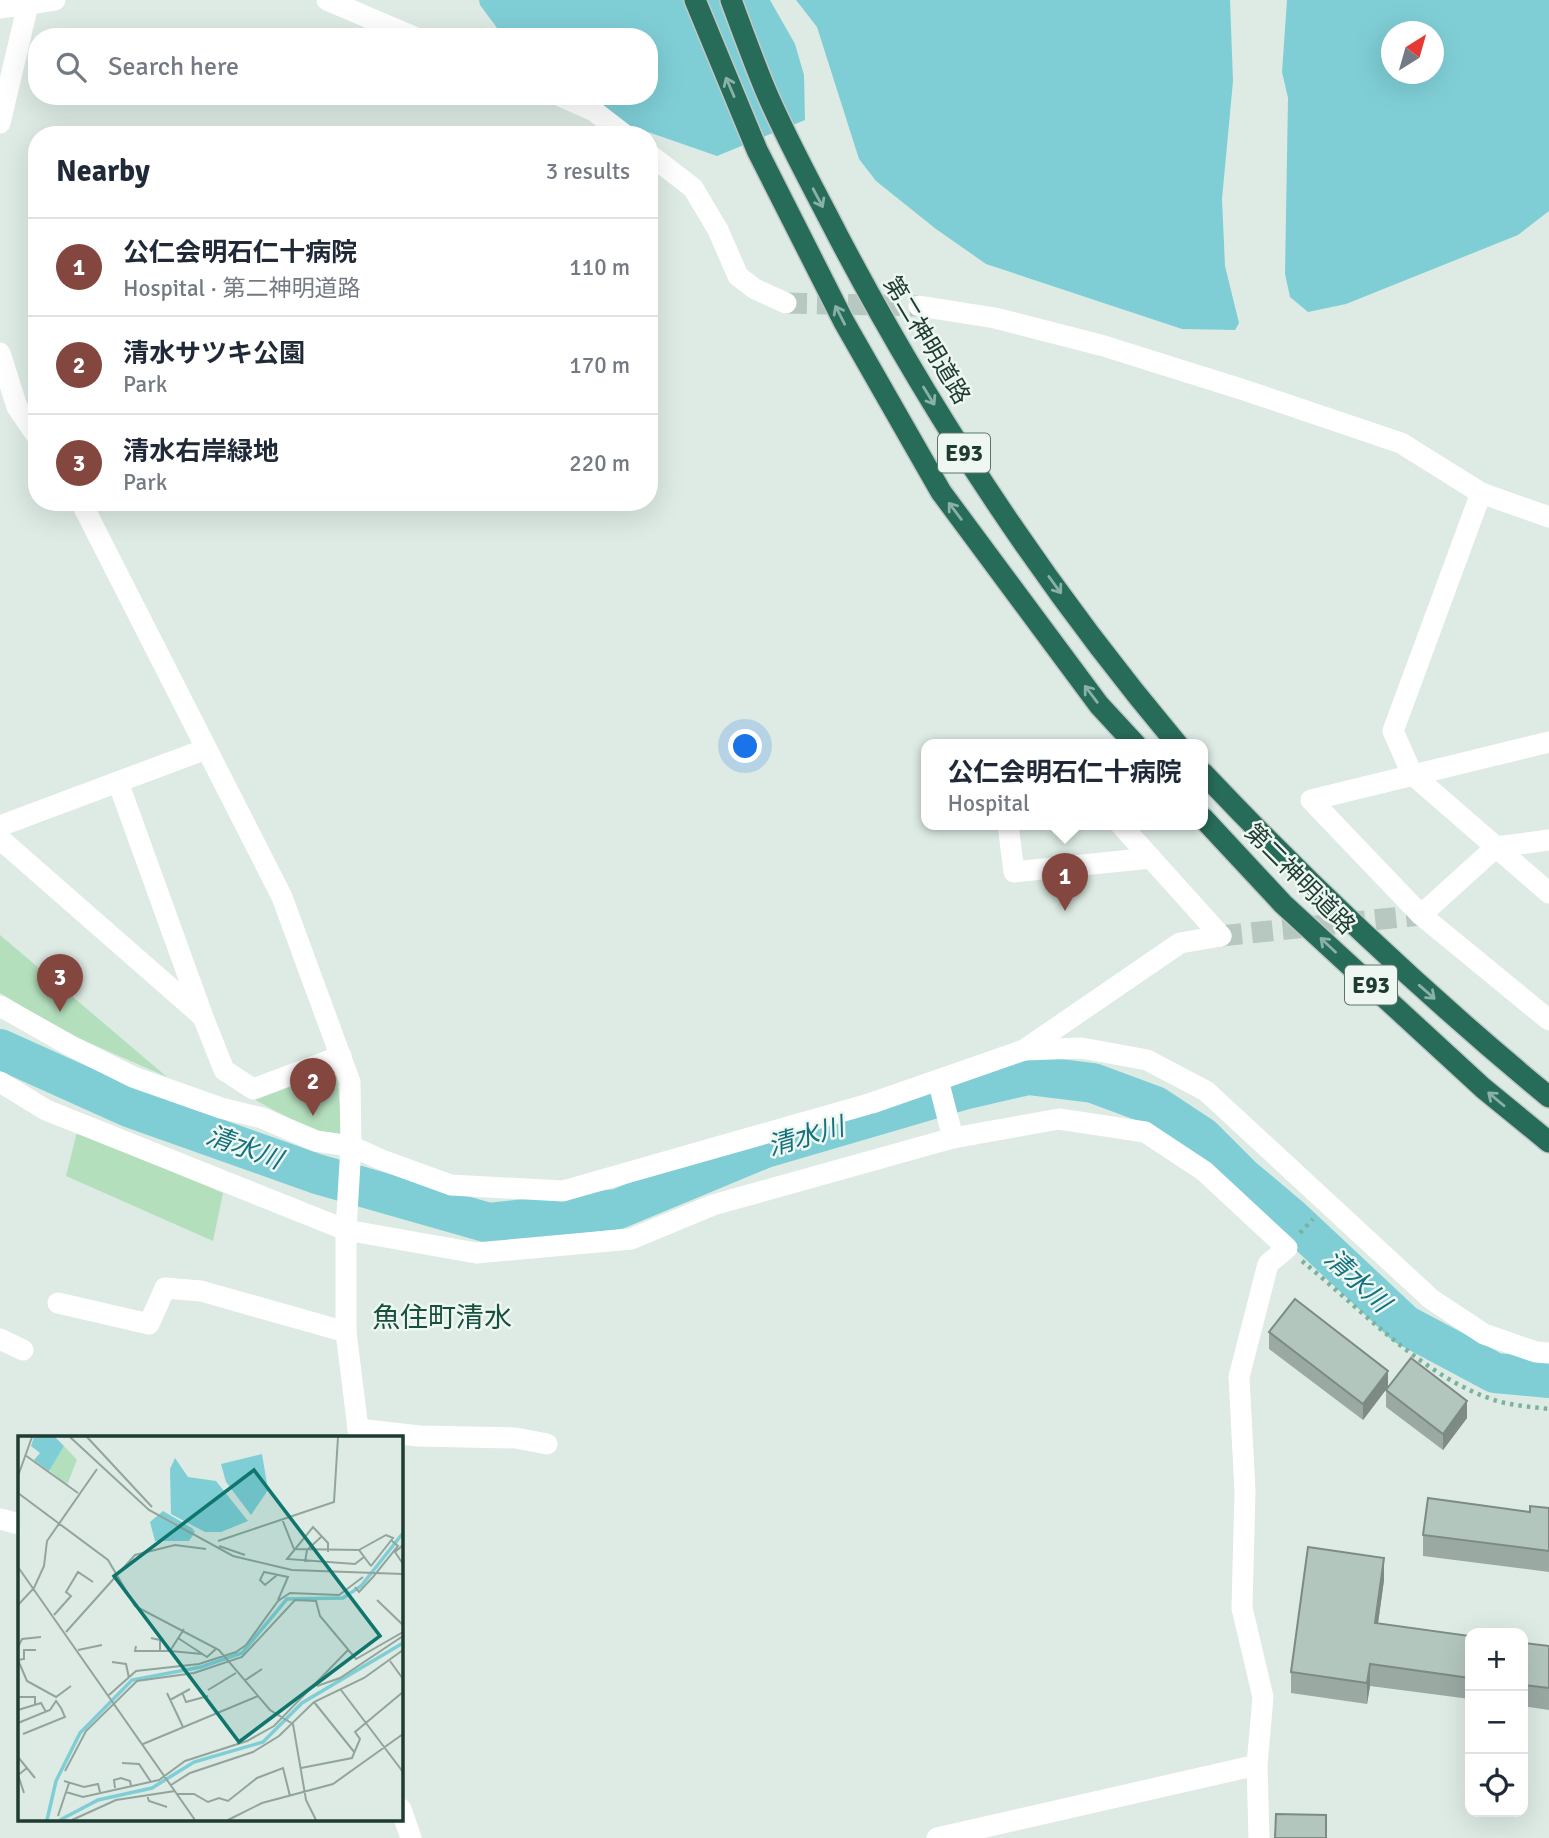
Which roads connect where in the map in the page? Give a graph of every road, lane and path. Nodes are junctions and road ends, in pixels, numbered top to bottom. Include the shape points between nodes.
1 (55, 0) edge
2 (327, 0) edge
3 (695, 0) edge
4 (731, 0) edge
5 (29, 2) edge
6 (0, 8) edge
7 (393, 28) edge
8 (580, 105) edge
9 (0, 122) edge
10 (613, 126) edge
11 (658, 161) edge
12 (786, 303) tunnel mouth
13 (919, 306) tunnel mouth
14 (0, 353) edge
15 (28, 423) edge
16 (1481, 493) junction
17 (86, 511) edge
18 (1549, 517) edge
19 (1130, 739) edge
20 (1173, 739) edge
21 (1549, 742) edge
22 (206, 749) junction
23 (1412, 774) junction
24 (1208, 778) edge
25 (118, 782) junction
26 (1208, 823) edge
27 (0, 826) edge
28 (1009, 830) edge
29 (1126, 830) edge
30 (0, 839) edge
31 (1549, 840) edge
32 (1496, 847) junction
33 (1151, 858) junction
34 (1549, 893) edge
35 (1421, 915) junction
36 (0, 1006) edge
37 (203, 1017) junction
38 (1549, 1020) edge
39 (1024, 1050) junction
40 (341, 1056) junction
41 (938, 1080) junction
42 (0, 1082) edge
43 (1549, 1097) edge
44 (953, 1138) junction
45 (1549, 1142) edge
46 (351, 1146) junction
47 (1328, 1202) junction
48 (346, 1230) junction
49 (1287, 1248) junction
50 (58, 1303) dead end
51 (346, 1332) junction
52 (0, 1339) edge
53 (23, 1350) dead end
54 (1549, 1353) edge
55 (1549, 1409) edge
56 (358, 1433) edge
57 (547, 1444) dead end
58 (0, 1519) edge
59 (18, 1524) edge
60 (1257, 1765) junction
61 (402, 1812) edge
62 (411, 1838) edge
63 (937, 1838) edge
64 (1259, 1838) edge

1 - 5 street
2 - 7 street
19 -> 3 highway, E93 via 1099,705 941,492 844,323 757,150
4 -> 20 highway, 第二神明道路 / E93 via 787,137 883,322 994,500 1118,674
5 - 6 street
5 - 9 street
8 - 10 street
11 - 12 street via 694,188 738,276
13 - 16 street via 1007,321 1104,346 1244,390 1401,443
14 - 15 street via 17,407
16 - 18 street
16 - 23 street via 1393,731
17 - 22 street
21 - 23 street
22 - 25 street
22 - 40 street via 282,897
23 - 32 street
23 - 35 street via 1311,800
24 -> 43 highway, 第二神明道路 / E93 via 1377,948
25 - 27 street
25 - 37 street
45 -> 26 highway, 第二神明道路 / E93 via 1483,1088 1283,904
28 - 33 street via 1014,873
29 - 33 street
30 - 37 street
31 - 32 street
32 - 34 street
32 - 35 street
33 - 39 street via 1221,936 1180,943
35 - 38 street
36 - 46 street via 133,1077 262,1118 316,1141
37 - 40 street via 224,1070 253,1089
39 - 41 street
39 - 47 street via 1082,1048 1147,1060 1206,1091
40 - 46 street via 350,1082
41 - 44 street
41 - 46 street via 563,1191 451,1185
42 - 48 street via 46,1110
44 - 48 street via 713,1205 631,1239 476,1253
44 - 49 street via 1059,1119 1145,1132 1204,1171
46 - 48 street
47 - 49 path
47 - 54 street via 1431,1299 1484,1334 1536,1353
48 - 51 street
49 - 55 path via 1368,1319 1446,1378 1500,1401
49 - 60 street via 1268,1264 1239,1377 1245,1491 1242,1608 1263,1697
50 - 51 street via 149,1324 165,1288 201,1291
51 - 56 street
52 - 53 street
56 - 57 street via 516,1438
58 - 59 street
60 - 63 street
60 - 64 street
61 - 62 street

